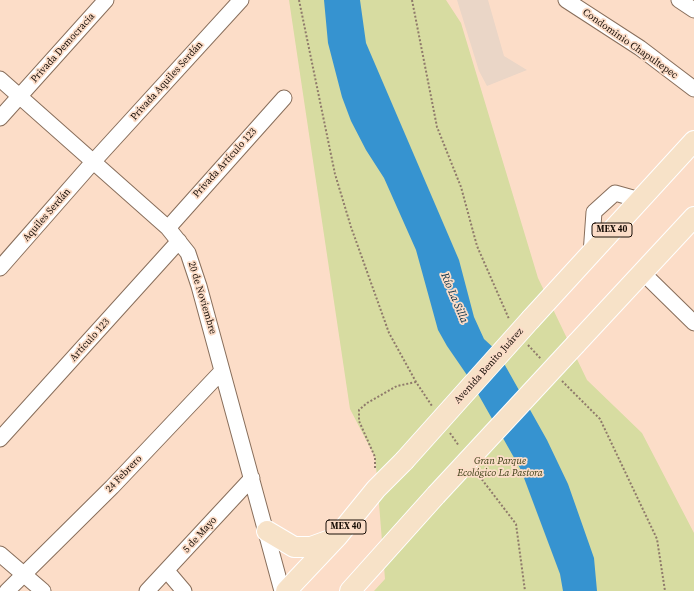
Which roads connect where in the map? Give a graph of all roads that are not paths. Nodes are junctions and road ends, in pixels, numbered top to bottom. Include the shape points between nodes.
1 (106, 0) edge
2 (241, 0) edge
3 (566, 0) edge
4 (679, 0) edge
5 (694, 10) edge
6 (0, 80) edge
7 (694, 89) edge
8 (19, 96) junction
9 (284, 98) dead end
10 (0, 118) edge
11 (694, 141) edge
12 (93, 162) junction
13 (694, 217) edge
14 (168, 228) junction
15 (179, 241) junction
16 (0, 268) edge
17 (642, 272) junction
18 (694, 323) edge
19 (222, 371) junction
20 (0, 439) edge
21 (252, 478) junction
22 (267, 531) junction
23 (337, 537) junction
24 (0, 554) edge
25 (166, 571) junction
26 (25, 575) junction
27 (7, 588) edge
28 (43, 591) edge
29 (147, 591) edge
30 (184, 591) edge
31 (282, 591) edge
32 (286, 591) edge
33 (350, 591) edge

1 - 8 street, Privada Democracia
2 - 12 street, Privada Aquiles Serdán
3 - 7 street, Condominio Chapultepec via 640,48
4 - 5 street
6 - 8 street, 20 de Noviembre
8 - 10 street, Privada Democracia
8 - 12 street, 20 de Noviembre
9 - 14 street, Privada Artículo 123
11 - 23 main road, Avenida Benito Juárez / MEX 40, bridge via 376,489
12 - 14 street, 20 de Noviembre
12 - 16 street, Aquiles Serdán
13 - 17 main road
14 - 15 street, 20 de Noviembre
15 - 19 street, 20 de Noviembre via 194,266
15 - 20 street, Artículo 123
17 - 18 street
17 - 33 main road, bridge
19 - 21 street, 20 de Noviembre
19 - 26 street, 24 Febrero
21 - 22 street, 20 de Noviembre
21 - 25 street, 5 de Mayo
22 - 23 main road via 294,547 311,546
22 - 31 street, 20 de Noviembre
23 - 32 main road, Avenida Benito Juárez / MEX 40
24 - 26 street
25 - 29 street, 5 de Mayo
25 - 30 street
26 - 27 street, 24 Febrero
26 - 28 street

